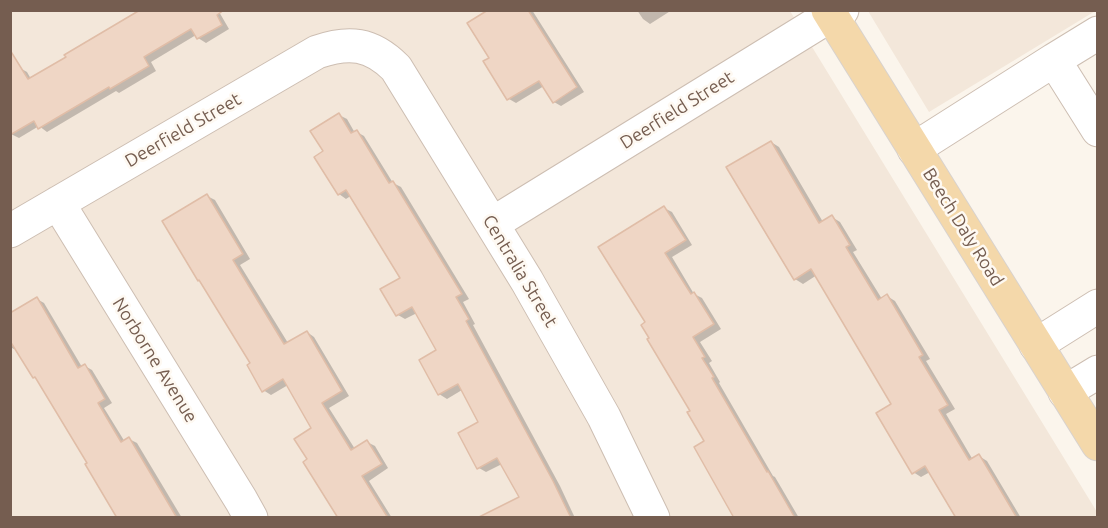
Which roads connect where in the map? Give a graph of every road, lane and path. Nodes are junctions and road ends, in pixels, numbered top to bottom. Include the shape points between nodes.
1 (834, 12) edge
2 (1098, 33) edge
3 (360, 47) joint
4 (1054, 60) junction
5 (1098, 130) edge
6 (914, 149) junction
7 (58, 203) junction
8 (492, 224) junction
9 (10, 231) edge
10 (1098, 306) edge
11 (1035, 345) junction
12 (1098, 372) edge
13 (1065, 392) junction
14 (1098, 444) edge
15 (251, 518) edge
16 (653, 518) edge

1 - 6 main road, Beech Daly Road
1 - 8 street, Deerfield Street
2 - 4 street
3 - 7 street, Deerfield Street via 334,46 317,52
3 - 8 street, Centralia Street via 386,58 396,68
4 - 5 street
4 - 6 street
6 - 11 main road, Beech Daly Road
7 - 9 street, Deerfield Street
7 - 15 street, Norborne Avenue
8 - 16 street, Centralia Street via 604,417
10 - 11 street
11 - 13 main road, Beech Daly Road
12 - 13 street
13 - 14 main road, Beech Daly Road

